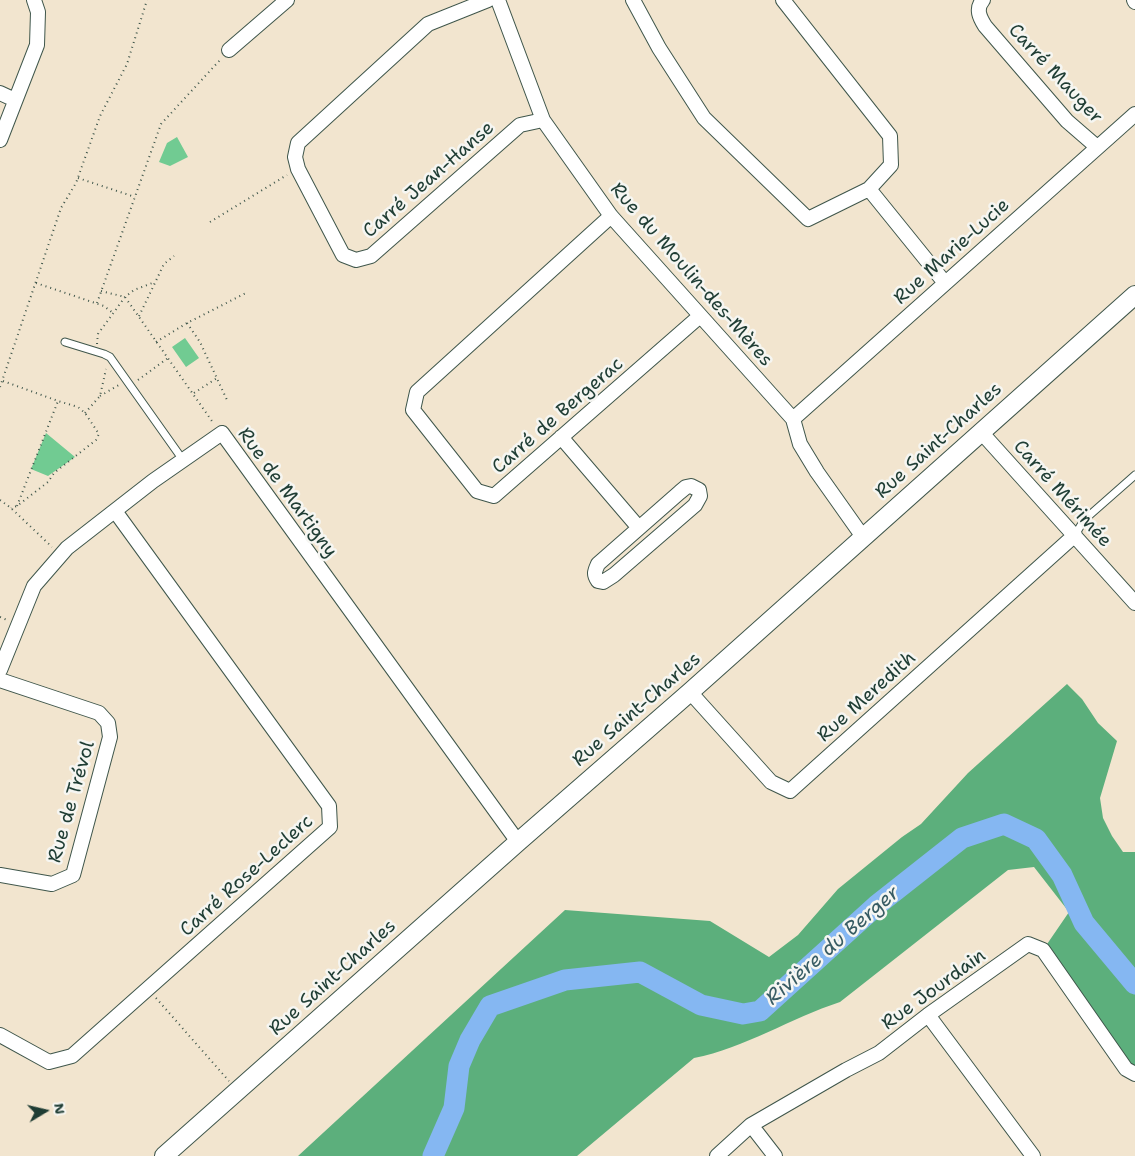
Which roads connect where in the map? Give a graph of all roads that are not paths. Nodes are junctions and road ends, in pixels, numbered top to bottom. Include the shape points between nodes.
1 (34, 0) edge
2 (488, 0) edge
3 (498, 0) edge
4 (633, 0) edge
5 (783, 0) edge
6 (983, 0) edge
7 (279, 2) edge
8 (230, 50) road end
9 (0, 93) edge
10 (15, 100) junction
11 (1135, 114) edge
12 (543, 120) junction
13 (0, 140) edge
14 (1097, 147) junction
15 (869, 189) junction
16 (611, 216) junction
17 (945, 283) junction
18 (1135, 295) edge
19 (700, 316) junction
20 (65, 342) dead end
21 (793, 419) junction
22 (981, 432) junction
23 (561, 437) junction
24 (183, 460) junction
25 (1135, 475) edge
26 (115, 511) junction
27 (639, 528) junction
28 (1075, 534) junction
29 (863, 536) junction
30 (1135, 603) edge
31 (0, 670) edge
32 (0, 680) edge
33 (690, 692) junction
34 (518, 842) junction
35 (0, 875) edge
36 (928, 1016) junction
37 (0, 1035) edge
38 (1135, 1074) edge
39 (751, 1125) junction
40 (164, 1156) edge
41 (717, 1156) edge
42 (775, 1156) edge
43 (1033, 1156) edge

1 - 10 street via 38,12 37,45
2 - 12 street, Carré Jean-Hanse via 428,24 298,143 295,157 298,169 343,256 356,260 371,256 520,125
3 - 12 street, Rue du Moulin-des-Mères
4 - 15 street via 704,118 808,219
5 - 15 street via 890,136 891,165
6 - 14 street, Carré Mauger via 979,16 985,26 1067,121
7 - 8 street
9 - 10 street
10 - 13 street
11 - 14 street, Rue Marie-Lucie
12 - 16 street, Rue du Moulin-des-Mères
14 - 17 street, Rue Marie-Lucie
15 - 17 street
16 - 19 street, Rue du Moulin-des-Mères
16 - 23 street, Carré de Bergerac via 417,392 413,410 477,491 494,496
17 - 21 street, Rue Marie-Lucie
18 - 22 street, Rue Saint-Charles
19 - 21 street, Rue du Moulin-des-Mères
19 - 23 street, Carré de Bergerac
20 - 24 lane via 110,357
21 - 29 street, Rue du Moulin-des-Mères via 800,444
22 - 28 street, Carré Mérimée
22 - 29 street, Rue Saint-Charles
23 - 27 street
24 - 26 street, Rue de Martigny
24 - 34 street, Rue de Martigny via 222,433
25 - 28 lane via 1084,520
26 - 31 street, Rue de Martigny via 67,548 34,586
26 - 37 street, Carré Rose-Leclerc via 329,806 330,827 72,1056 49,1062
27 - 27 street via 598,564 594,571 598,581 603,582 614,575 695,505 700,496 699,490 686,487
28 - 30 street, Carré Mérimée
28 - 33 street, Rue Meredith via 790,791 772,782
29 - 33 street, Rue Saint-Charles
32 - 35 street, Rue de Trévol via 99,713 108,722 110,737 73,874 52,884
33 - 34 street, Rue Saint-Charles
34 - 40 street, Rue Saint-Charles
36 - 38 street, Rue Jourdain via 1028,944 1043,950 1126,1069
36 - 39 street, Rue Jourdain via 879,1053
36 - 43 street
39 - 41 street, Rue Jourdain
39 - 42 street

